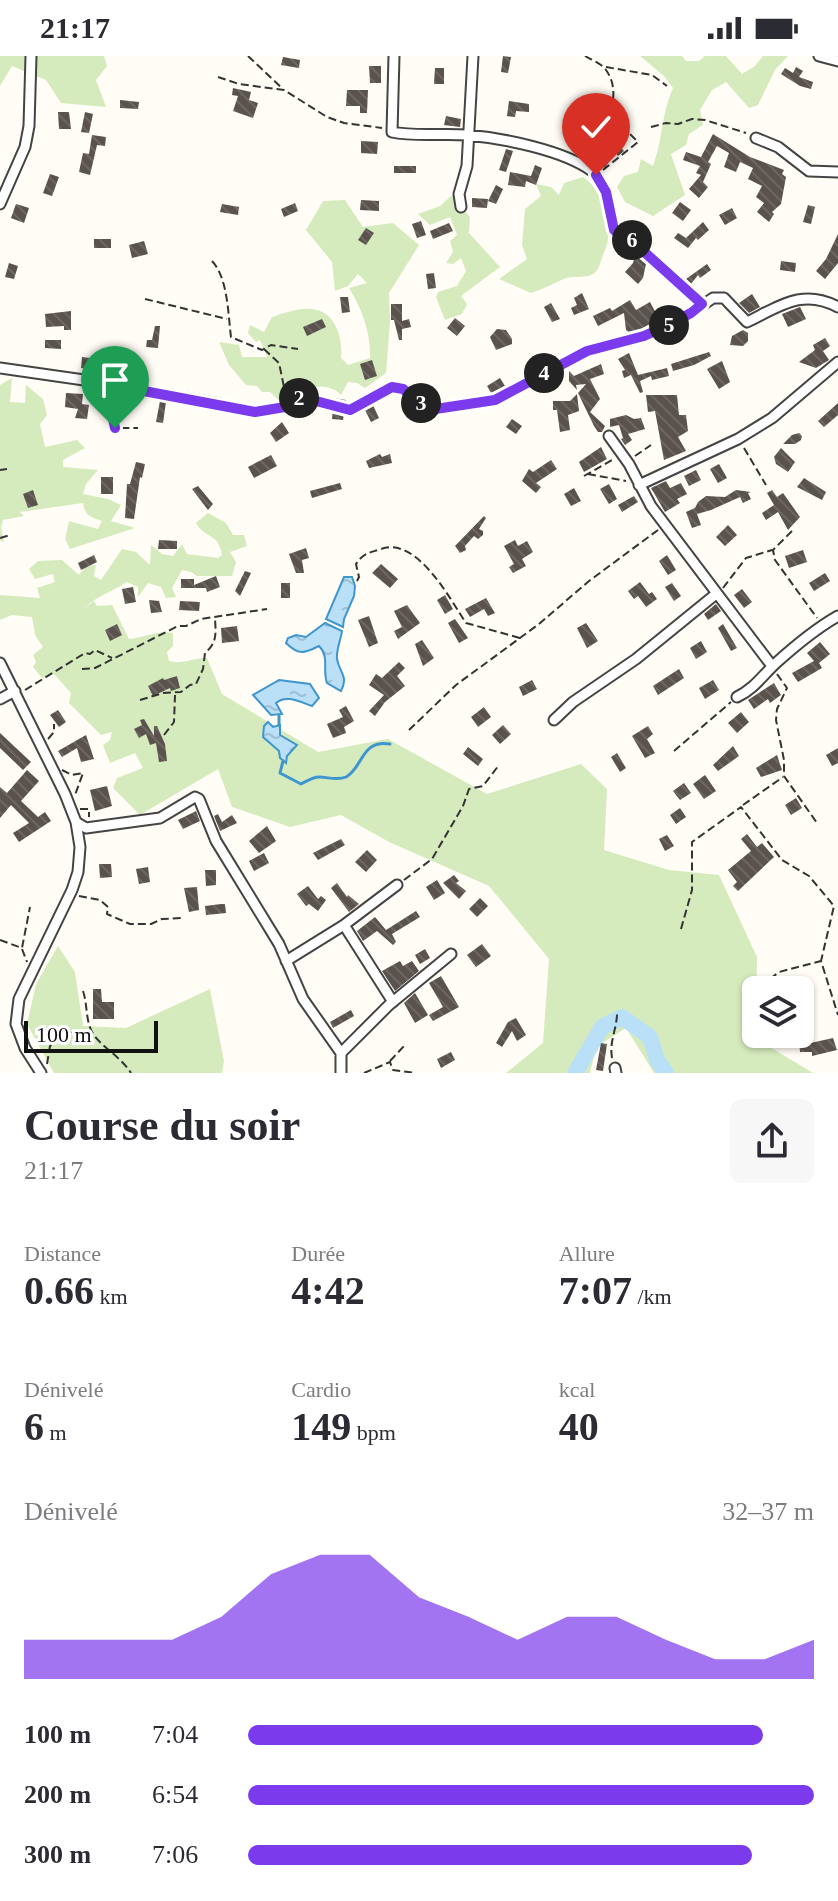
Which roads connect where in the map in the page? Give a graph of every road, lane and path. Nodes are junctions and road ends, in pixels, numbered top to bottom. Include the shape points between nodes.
1 (31, 56) edge
2 (248, 56) edge
3 (394, 56) edge
4 (473, 56) edge
5 (585, 56) edge
6 (819, 56) edge
7 (838, 61) edge
8 (605, 67) junction
9 (218, 77) dead end
10 (667, 86) dead end
11 (284, 90) junction
12 (609, 118) junction
13 (651, 127) dead end
14 (391, 129) junction
15 (468, 135) junction
16 (756, 138) joint
17 (585, 149) dead end
18 (838, 172) edge
19 (596, 175) junction
20 (0, 204) edge
21 (461, 207) dead end
22 (212, 261) dead end
23 (145, 299) dead end
24 (702, 304) junction
25 (838, 307) edge
26 (228, 319) junction
27 (264, 349) junction
28 (298, 349) dead end
29 (838, 362) edge
30 (0, 368) edge
31 (91, 381) junction
32 (301, 397) junction
33 (420, 402) joint
34 (219, 404) joint
35 (138, 428) dead end
36 (609, 436) dead end
37 (738, 439) junction
38 (651, 445) dead end
39 (624, 458) junction
40 (7, 469) dead end
41 (0, 470) edge
42 (638, 483) junction
43 (766, 485) dead end
44 (665, 524) junction
45 (792, 531) dead end
46 (10, 535) dead end
47 (0, 538) edge
48 (773, 550) junction
49 (357, 581) dead end
50 (716, 594) junction
51 (267, 609) dead end
52 (838, 616) edge
53 (215, 617) junction
54 (822, 625) junction
55 (520, 638) junction
56 (112, 658) junction
57 (0, 663) edge
58 (772, 666) junction
59 (82, 669) dead end
60 (16, 693) junction
61 (175, 694) junction
62 (737, 697) joint
63 (0, 699) edge
64 (140, 700) dead end
65 (554, 720) dead end
66 (54, 724) dead end
67 (409, 730) dead end
68 (164, 735) dead end
69 (42, 746) junction
70 (674, 751) dead end
71 (50, 764) junction
72 (499, 765) dead end
73 (784, 776) junction
74 (70, 807) junction
75 (741, 807) junction
76 (76, 822) junction
77 (817, 823) dead end
78 (86, 828) junction
79 (397, 885) joint
80 (70, 893) junction
81 (30, 907) dead end
82 (182, 918) dead end
83 (344, 925) junction
84 (681, 929) dead end
85 (0, 940) edge
86 (451, 954) dead end
87 (286, 961) junction
88 (821, 961) junction
89 (774, 976) edge
90 (83, 991) dead end
91 (393, 1002) junction
92 (617, 1013) dead end
93 (838, 1015) edge
94 (71, 1032) dead end
95 (405, 1045) dead end
96 (341, 1053) junction
97 (390, 1062) junction
98 (615, 1070) edge
99 (44, 1073) edge
100 (131, 1073) edge
101 (341, 1073) edge
102 (364, 1073) edge
103 (416, 1073) edge

1 - 20 street via 25,147
2 - 11 path
3 - 14 street
4 - 15 street
5 - 8 path
6 - 7 street
8 - 10 path via 652,75
8 - 12 path via 614,85
9 - 11 path
11 - 14 path via 327,117
12 - 17 path
12 - 19 path via 638,142
13 - 16 path via 705,120
14 - 15 street
15 - 19 street via 559,154
15 - 21 street via 467,166 458,196
16 - 18 street via 809,171
19 - 24 street via 606,192 615,231 630,236
22 - 26 path
23 - 26 path
24 - 25 street via 724,298 747,322 792,300 821,299
24 - 33 street via 644,336 587,351 492,401 429,410
26 - 27 path via 231,337
27 - 28 path
27 - 32 path via 279,363 284,387
29 - 37 street via 772,418
30 - 31 street
31 - 34 street
31 - 35 path via 111,409 115,428
32 - 33 path via 350,410 392,387
32 - 34 path via 285,407 255,412
36 - 39 street
37 - 42 street
37 - 43 path
38 - 39 path
39 - 42 street
39 - 42 path via 586,475
40 - 41 path
42 - 44 street
44 - 50 street
44 - 55 path
45 - 48 path
46 - 47 path
48 - 50 path via 746,558
48 - 54 path
49 - 55 path via 356,564 367,552 393,547 426,566 466,623
50 - 58 street
50 - 65 street
51 - 53 path
52 - 54 street
53 - 56 path via 178,626
53 - 61 path via 217,637 205,653 196,684
54 - 58 street
55 - 67 path via 456,685
56 - 59 path
56 - 60 path via 95,650 85,653
57 - 60 street
58 - 62 street
58 - 73 path via 787,688 776,720
60 - 63 street
60 - 69 street
61 - 64 path
61 - 68 path via 174,722
62 - 70 path
66 - 69 path
69 - 71 street
71 - 74 street
71 - 74 path via 72,775 83,773
72 - 79 path via 483,786 469,789 432,859
73 - 75 path
73 - 77 path
74 - 76 street
74 - 78 path via 89,809
75 - 84 path via 692,842 692,890
75 - 88 path via 782,860 809,876 834,906
76 - 78 street
76 - 80 street via 78,872
78 - 87 street via 160,818 197,797 216,841
79 - 83 street
80 - 82 path via 100,900 108,907 107,914 130,924
80 - 99 street via 19,999 16,1024 25,1048
81 - 85 path via 22,948
83 - 87 street
83 - 91 street
86 - 91 street
87 - 96 street via 303,999
88 - 89 path
88 - 93 path
90 - 100 path via 94,1035
91 - 96 street
92 - 98 path via 611,1053
94 - 99 path via 50,1046
95 - 97 path
96 - 101 street
97 - 102 path
97 - 103 path via 393,1070

